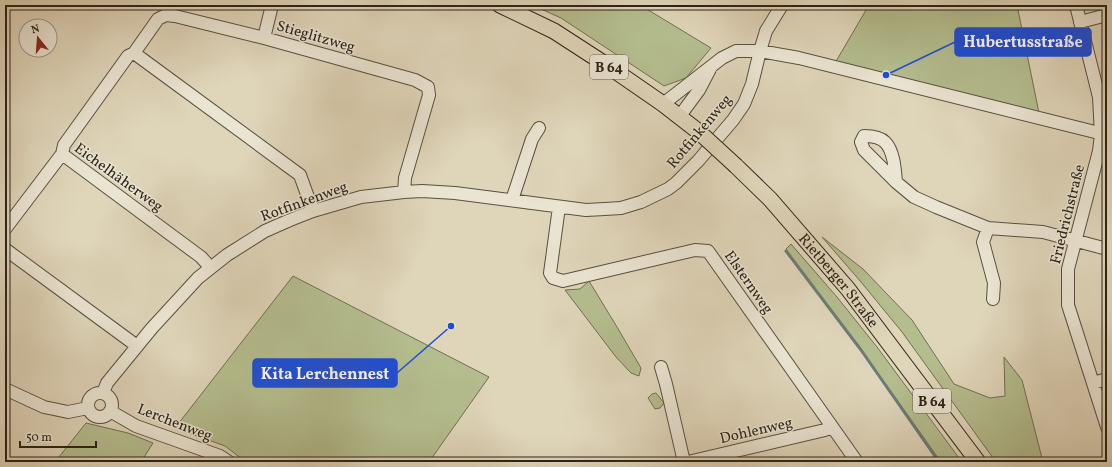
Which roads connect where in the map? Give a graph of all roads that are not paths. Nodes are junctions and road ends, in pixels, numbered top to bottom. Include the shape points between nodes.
1 (272, 5) edge
2 (500, 5) edge
3 (782, 5) edge
4 (1076, 5) edge
5 (1107, 15) edge
6 (1080, 22) junction
7 (264, 38) junction
8 (760, 51) junction
9 (134, 52) junction
10 (712, 66) junction
11 (663, 104) junction
12 (679, 117) junction
13 (539, 128) dead end
14 (1104, 135) edge
15 (62, 154) junction
16 (896, 182) dead end
17 (404, 192) junction
18 (512, 200) junction
19 (559, 207) junction
20 (313, 211) junction
21 (988, 228) junction
22 (5, 229) edge
23 (1075, 241) junction
24 (5, 249) edge
25 (1107, 249) edge
26 (210, 267) junction
27 (992, 299) dead end
28 (137, 346) junction
29 (661, 367) dead end
30 (1107, 379) edge
31 (1093, 383) junction
32 (5, 389) edge
33 (103, 393) junction
34 (88, 408) junction
35 (110, 411) junction
36 (831, 426) junction
37 (1107, 427) edge
38 (229, 462) edge
39 (684, 462) edge
40 (688, 462) edge
41 (857, 462) edge
42 (978, 462) edge

1 - 7 street
2 - 11 main road, Rietberger Straße / B 64 via 554,32
3 - 8 street, Rotfinkenweg via 766,31
4 - 6 street, Friedrichstraße
5 - 6 street
6 - 14 street, Friedrichstraße via 1099,97
7 - 9 street, Stieglitzweg via 166,15 158,19
7 - 17 street, Stieglitzweg via 415,80 428,87 429,95 405,178
8 - 10 street via 736,51
8 - 14 street via 799,58
8 - 19 street, Rotfinkenweg via 752,84 734,120 676,183 641,202 621,208 586,210
9 - 15 street, Stieglitzweg via 128,56 64,145
9 - 20 street via 300,175
10 - 11 street
10 - 12 street via 699,90
11 - 12 main road, Rietberger Straße / B 64
12 - 42 main road, Rietberger Straße / B 64, bridge via 699,132 770,199 848,289
13 - 18 street via 532,139
14 - 23 street, Friedrichstraße
15 - 22 street, Eichelhäherweg
15 - 26 street, Eichelhäherweg via 202,257
16 - 21 street via 914,197
17 - 18 street, Rotfinkenweg via 455,192
17 - 20 street, Rotfinkenweg via 361,197
18 - 19 street, Rotfinkenweg
19 - 36 street, Elsternweg via 550,273 553,278 562,281 695,250 708,251
20 - 26 street, Rotfinkenweg via 265,232
21 - 23 street via 1043,232
21 - 27 street via 983,242 994,284
23 - 25 street
23 - 31 street, Friedrichstraße via 1068,269 1068,304
24 - 28 street
26 - 28 street, Rotfinkenweg via 168,309
28 - 33 street, Rotfinkenweg via 107,383
29 - 39 street
30 - 31 street
31 - 37 street, Friedrichstraße
32 - 34 street via 44,407 68,412
33 - 34 street via 94,394 89,400
33 - 35 street via 109,396 112,403
34 - 35 street via 92,414 98,416
35 - 38 street, Lerchenweg via 136,426 220,456
36 - 40 street, Dohlenweg via 825,430
36 - 41 street, Elsternweg

